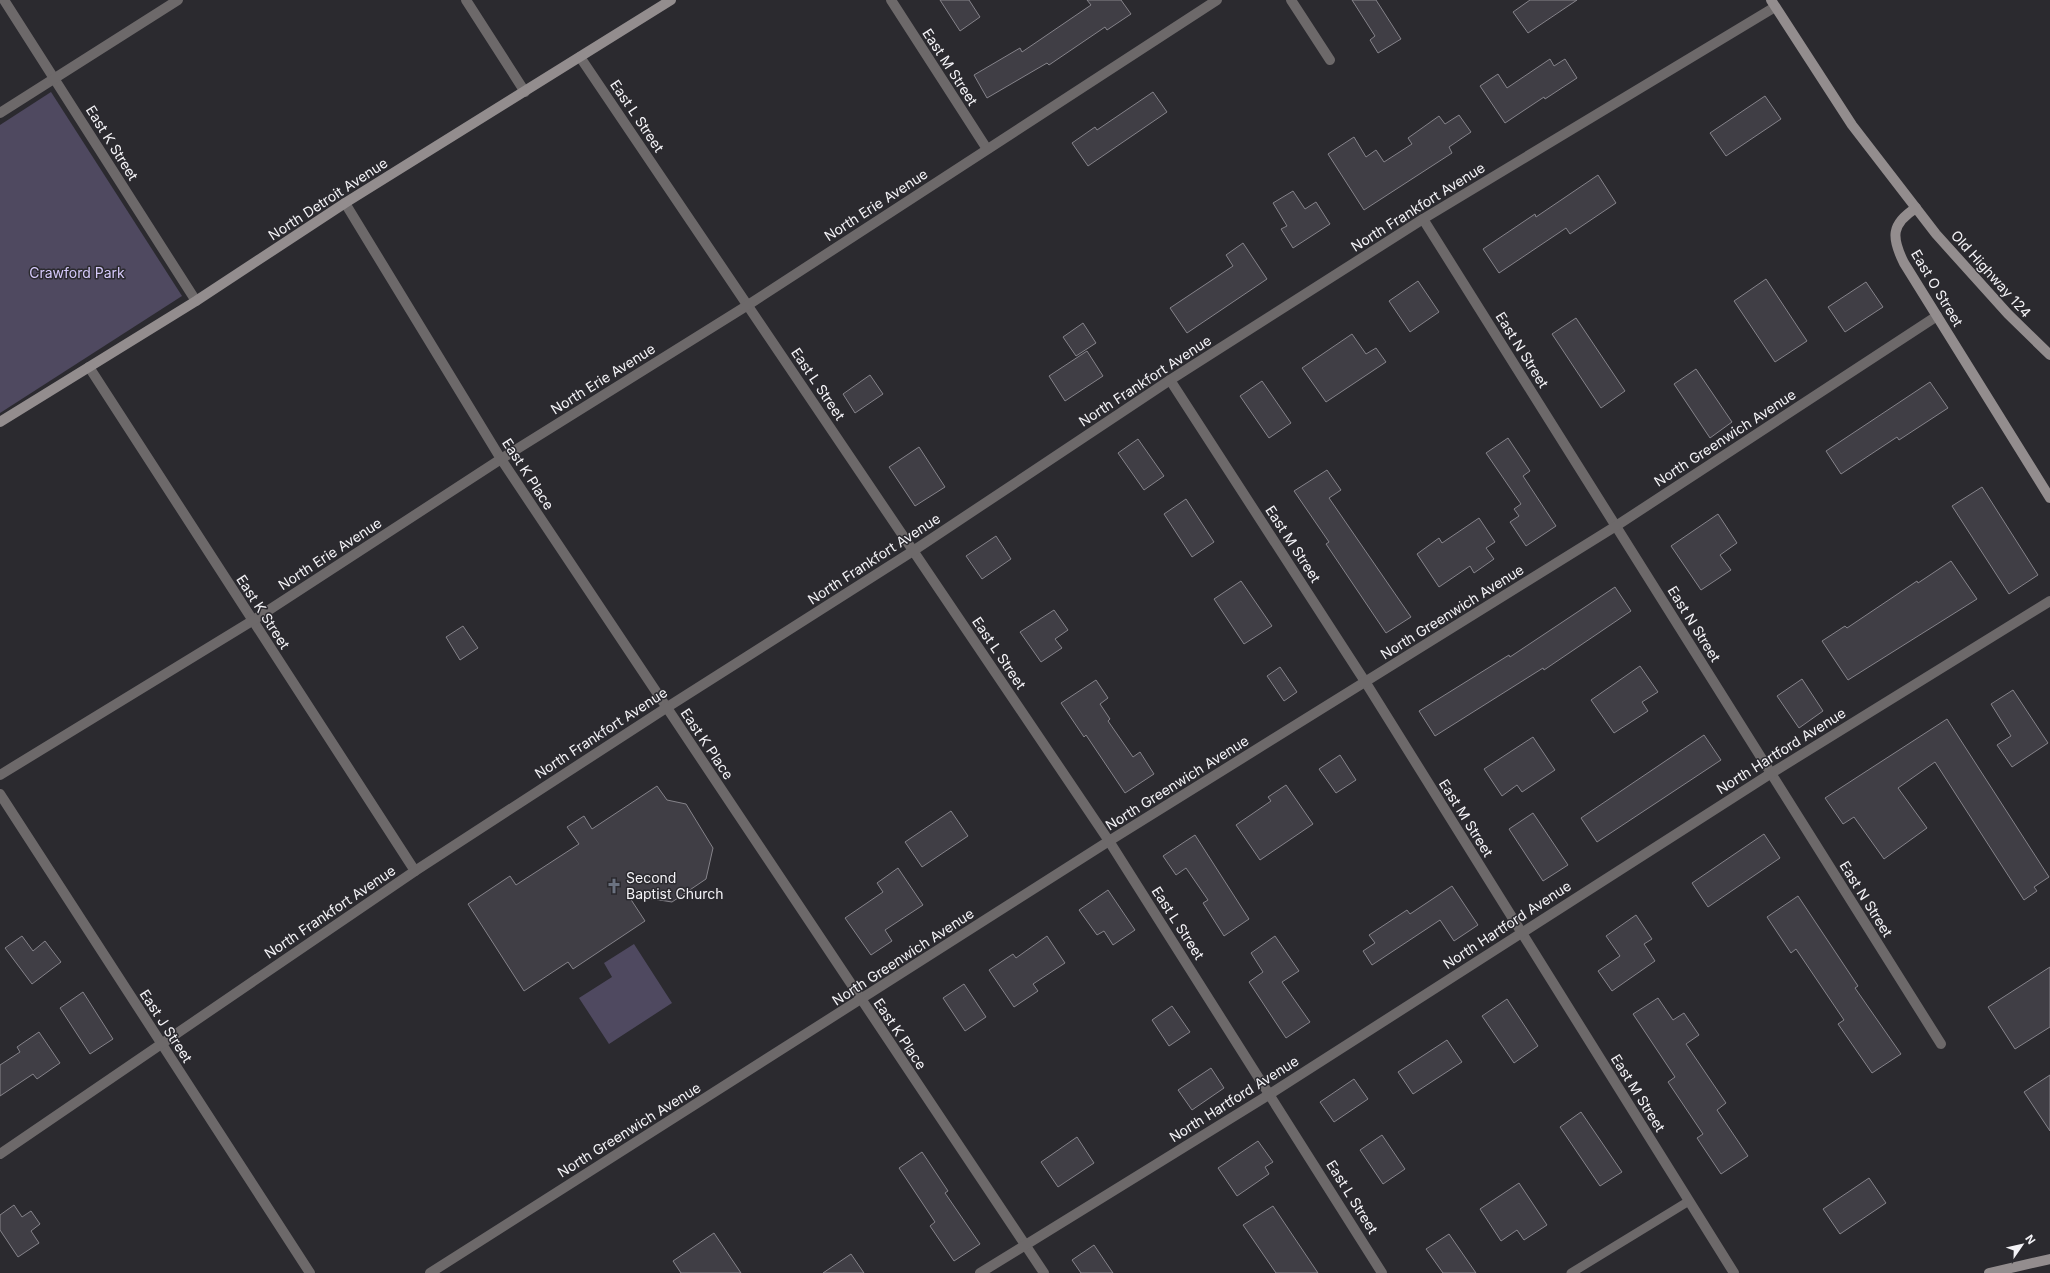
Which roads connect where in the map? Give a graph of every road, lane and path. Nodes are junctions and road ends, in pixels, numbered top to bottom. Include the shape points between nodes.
1 (4, 0) edge
2 (178, 0) edge
3 (466, 0) edge
4 (671, 0) edge
5 (890, 0) edge
6 (1217, 0) edge
7 (1291, 0) edge
8 (1773, 3) edge
9 (580, 57) junction
10 (1330, 60) dead end
11 (54, 77) junction
12 (525, 92) junction
13 (0, 113) edge
14 (987, 149) junction
15 (345, 203) junction
16 (1916, 208) junction
17 (1423, 219) junction
18 (196, 301) junction
19 (748, 305) junction
20 (1937, 316) junction
21 (2050, 355) edge
22 (89, 367) junction
23 (1170, 380) junction
24 (0, 422) edge
25 (501, 459) junction
26 (2050, 498) edge
27 (1616, 526) junction
28 (913, 551) junction
29 (2050, 601) edge
30 (252, 621) junction
31 (1366, 683) junction
32 (666, 708) junction
33 (1770, 774) junction
34 (0, 775) edge
35 (0, 794) edge
36 (1109, 841) junction
37 (415, 871) junction
38 (1521, 932) junction
39 (861, 1001) junction
40 (161, 1044) junction
41 (1941, 1044) dead end
42 (1270, 1094) junction
43 (0, 1154) edge
44 (1689, 1201) junction
45 (1026, 1245) junction
46 (2050, 1259) edge
47 (310, 1273) edge
48 (430, 1273) edge
49 (980, 1273) edge
50 (1044, 1273) edge
51 (1382, 1273) edge
52 (1570, 1273) edge
53 (1734, 1273) edge
54 (1989, 1273) edge

1 - 11 street, East K Street
2 - 11 street
3 - 12 street
4 - 9 street, North Detroit Avenue
5 - 14 street, East M Street
6 - 14 street, North Erie Avenue
7 - 10 street
8 - 16 street via 1852,124
8 - 17 street, North Frankfort Avenue
9 - 12 street, North Detroit Avenue
9 - 19 street, East L Street
11 - 13 street
11 - 18 street, East K Street
12 - 15 street, North Detroit Avenue
14 - 19 street, North Erie Avenue
15 - 18 street, North Detroit Avenue
15 - 25 street, East K Place
16 - 20 street, East O Street via 1905,215 1897,225 1897,249
16 - 21 street, Old Highway 124 via 1957,259
17 - 23 street, North Frankfort Avenue
17 - 27 street, East N Street
18 - 22 street, North Detroit Avenue
19 - 25 street, North Erie Avenue
19 - 28 street, East L Street
20 - 26 street, East O Street
20 - 27 street, North Greenwich Avenue
22 - 24 street, North Detroit Avenue
22 - 30 street, East K Street
23 - 28 street, North Frankfort Avenue
23 - 31 street, East M Street
25 - 30 street, North Erie Avenue
25 - 32 street, East K Place
27 - 31 street, North Greenwich Avenue
27 - 33 street, East N Street
28 - 32 street, North Frankfort Avenue
28 - 36 street, East L Street
29 - 33 street, North Hartford Avenue
30 - 34 street, North Erie Avenue
30 - 37 street, East K Street
31 - 36 street, North Greenwich Avenue
31 - 38 street, East M Street
32 - 37 street, North Frankfort Avenue
32 - 39 street, East K Place
33 - 38 street, North Hartford Avenue
33 - 41 street, East N Street
35 - 40 street, East J Street
36 - 39 street, North Greenwich Avenue
36 - 42 street, East L Street
37 - 40 street, North Frankfort Avenue
38 - 42 street, North Hartford Avenue
38 - 44 street, East M Street
39 - 45 street, East K Place
39 - 48 street, North Greenwich Avenue
40 - 43 street, North Frankfort Avenue
40 - 47 street, East J Street
42 - 45 street, North Hartford Avenue
42 - 51 street, East L Street
44 - 52 lane
44 - 53 street, East M Street
45 - 49 street, North Hartford Avenue
45 - 50 street, East K Place
46 - 54 street

